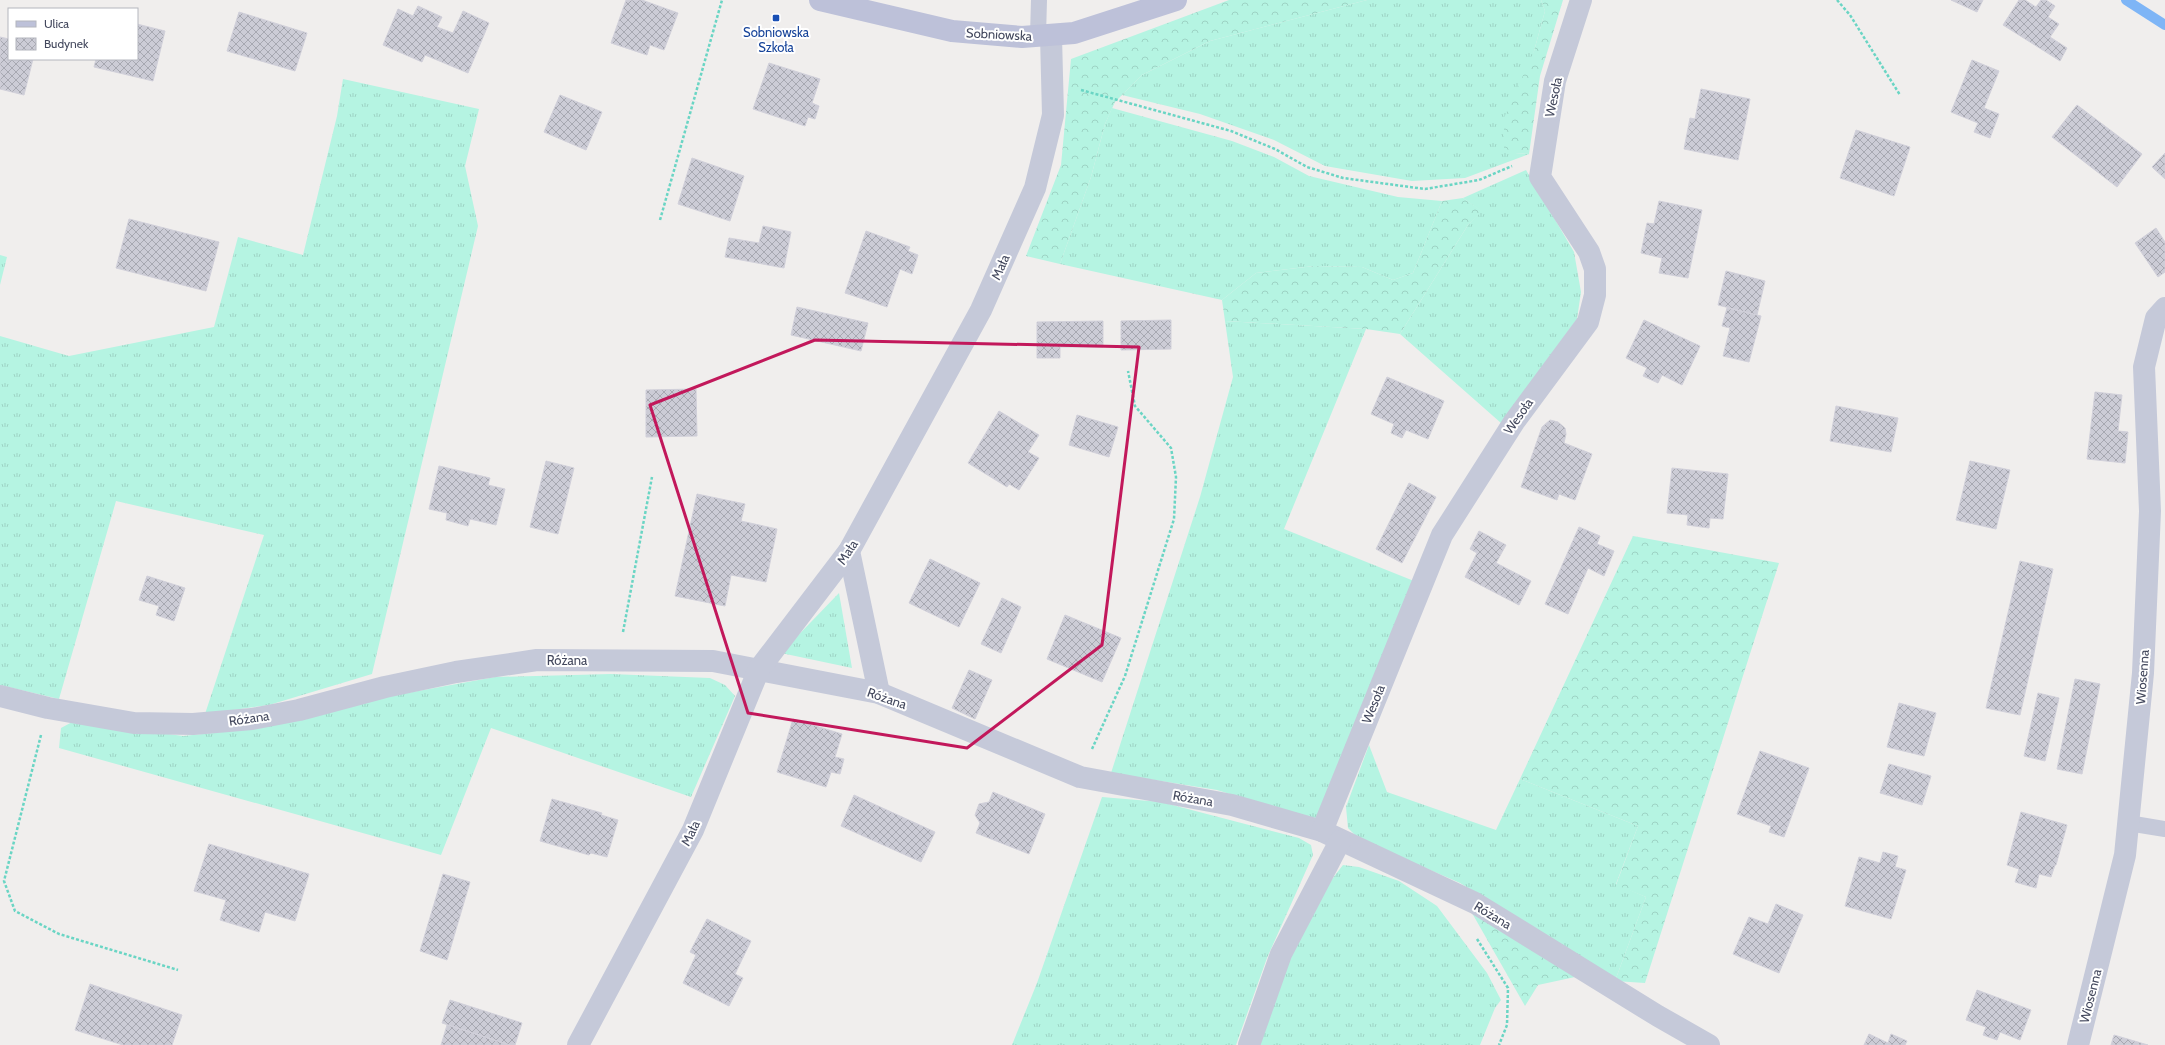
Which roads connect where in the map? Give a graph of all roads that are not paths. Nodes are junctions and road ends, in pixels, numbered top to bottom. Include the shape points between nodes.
1 (820, 0) edge
2 (1039, 0) edge
3 (1176, 0) edge
4 (1581, 0) edge
5 (1045, 36) junction
6 (2165, 308) edge
7 (849, 551) junction
8 (759, 669) junction
9 (879, 693) junction
10 (0, 696) edge
11 (2128, 823) junction
12 (2165, 829) edge
13 (1331, 836) junction
14 (578, 1045) edge
15 (1249, 1045) edge
16 (1709, 1045) edge
17 (2078, 1045) edge

1 - 5 street, Sobniowska via 952,31 982,35
2 - 5 lane
3 - 5 street, Sobniowska via 1088,29
4 - 13 street, Wesoła via 1555,81 1540,177 1589,252 1595,269 1595,295 1588,322 1514,422 1442,535
5 - 7 street, Mała via 1052,81 1053,115 1035,188 981,310
6 - 11 street, Wiosenna via 2156,318 2144,367 2150,511 2143,674
7 - 8 street, Mała
7 - 9 street
8 - 9 street, Różana
8 - 10 street, Różana via 713,661 537,660 456,672 252,719 193,724 134,723 48,708
8 - 14 street, Mała via 693,830
9 - 13 street, Różana via 1080,777 1232,805
11 - 12 lane
11 - 17 street, Wiosenna via 2125,855
13 - 15 street, Wesoła via 1281,954
13 - 16 street, Różana via 1474,903

